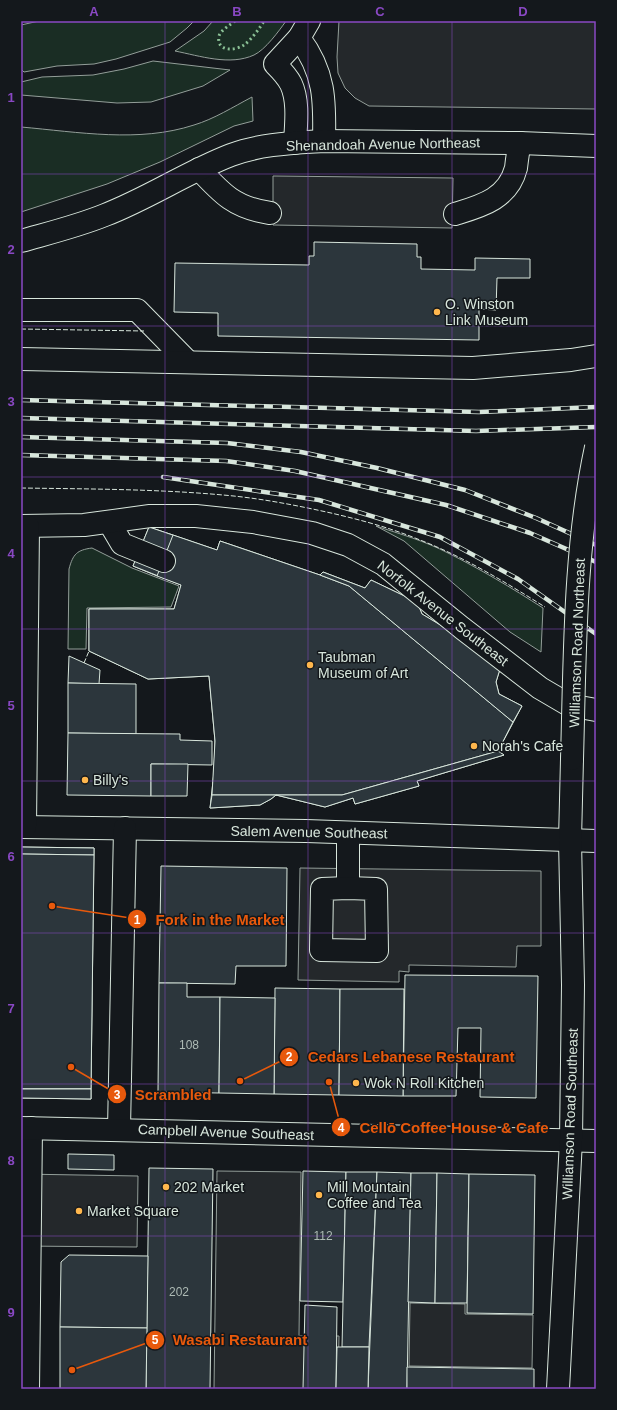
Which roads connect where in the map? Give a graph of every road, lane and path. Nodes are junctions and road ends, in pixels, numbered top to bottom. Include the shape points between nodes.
1 (304, 30) edge
2 (324, 141) junction
3 (295, 143) junction
4 (520, 143) junction
5 (596, 146) edge
6 (199, 169) junction
7 (270, 213) dead end
8 (454, 214) dead end
9 (21, 241) edge
10 (21, 310) edge
11 (596, 356) edge
12 (21, 359) edge
13 (188, 362) junction
14 (596, 447) edge
15 (110, 522) junction
16 (24, 526) edge
17 (164, 561) dead end
18 (596, 710) edge
19 (23, 827) edge
20 (125, 828) junction
21 (348, 833) junction
22 (570, 840) junction
23 (596, 841) edge
24 (348, 888) dead end
25 (26, 1128) edge
26 (119, 1129) junction
27 (571, 1140) junction
28 (596, 1141) edge
29 (28, 1389) edge
30 (558, 1389) edge

1 - 2 street via 307,49 322,85
1 - 3 street via 275,64 291,84 295,98
2 - 3 street, Shenandoah Avenue Northeast
2 - 4 street, Shenandoah Avenue Northeast
3 - 6 street, Shenandoah Avenue Northeast via 264,146 232,154
4 - 5 street, Shenandoah Avenue Northeast
4 - 8 street via 515,169 502,193 482,206
6 - 7 street via 218,190 238,204
6 - 9 street, Shenandoah Avenue Northeast via 105,216
10 - 13 street via 137,310
11 - 13 street via 473,368
12 - 13 street
14 - 22 street, Williamson Road Northeast, bridge via 583,524 576,615
15 - 16 street, Norfolk Avenue Southeast
15 - 17 street via 122,544
15 - 18 street, Norfolk Avenue Southeast via 150,516 196,516 254,522 312,533 348,545 383,564 540,688 569,706
16 - 19 street
19 - 20 street, Salem Avenue Southeast
20 - 21 street, Salem Avenue Southeast
20 - 26 street
21 - 22 street, Salem Avenue Southeast
21 - 24 street
22 - 23 street, Salem Avenue Southeast
22 - 27 street, Williamson Road Southeast via 573,984
25 - 26 street, Campbell Avenue Southeast
25 - 29 street
26 - 27 street, Campbell Avenue Southeast
27 - 28 street, Campbell Avenue Southeast
27 - 30 street, Williamson Road Southeast

